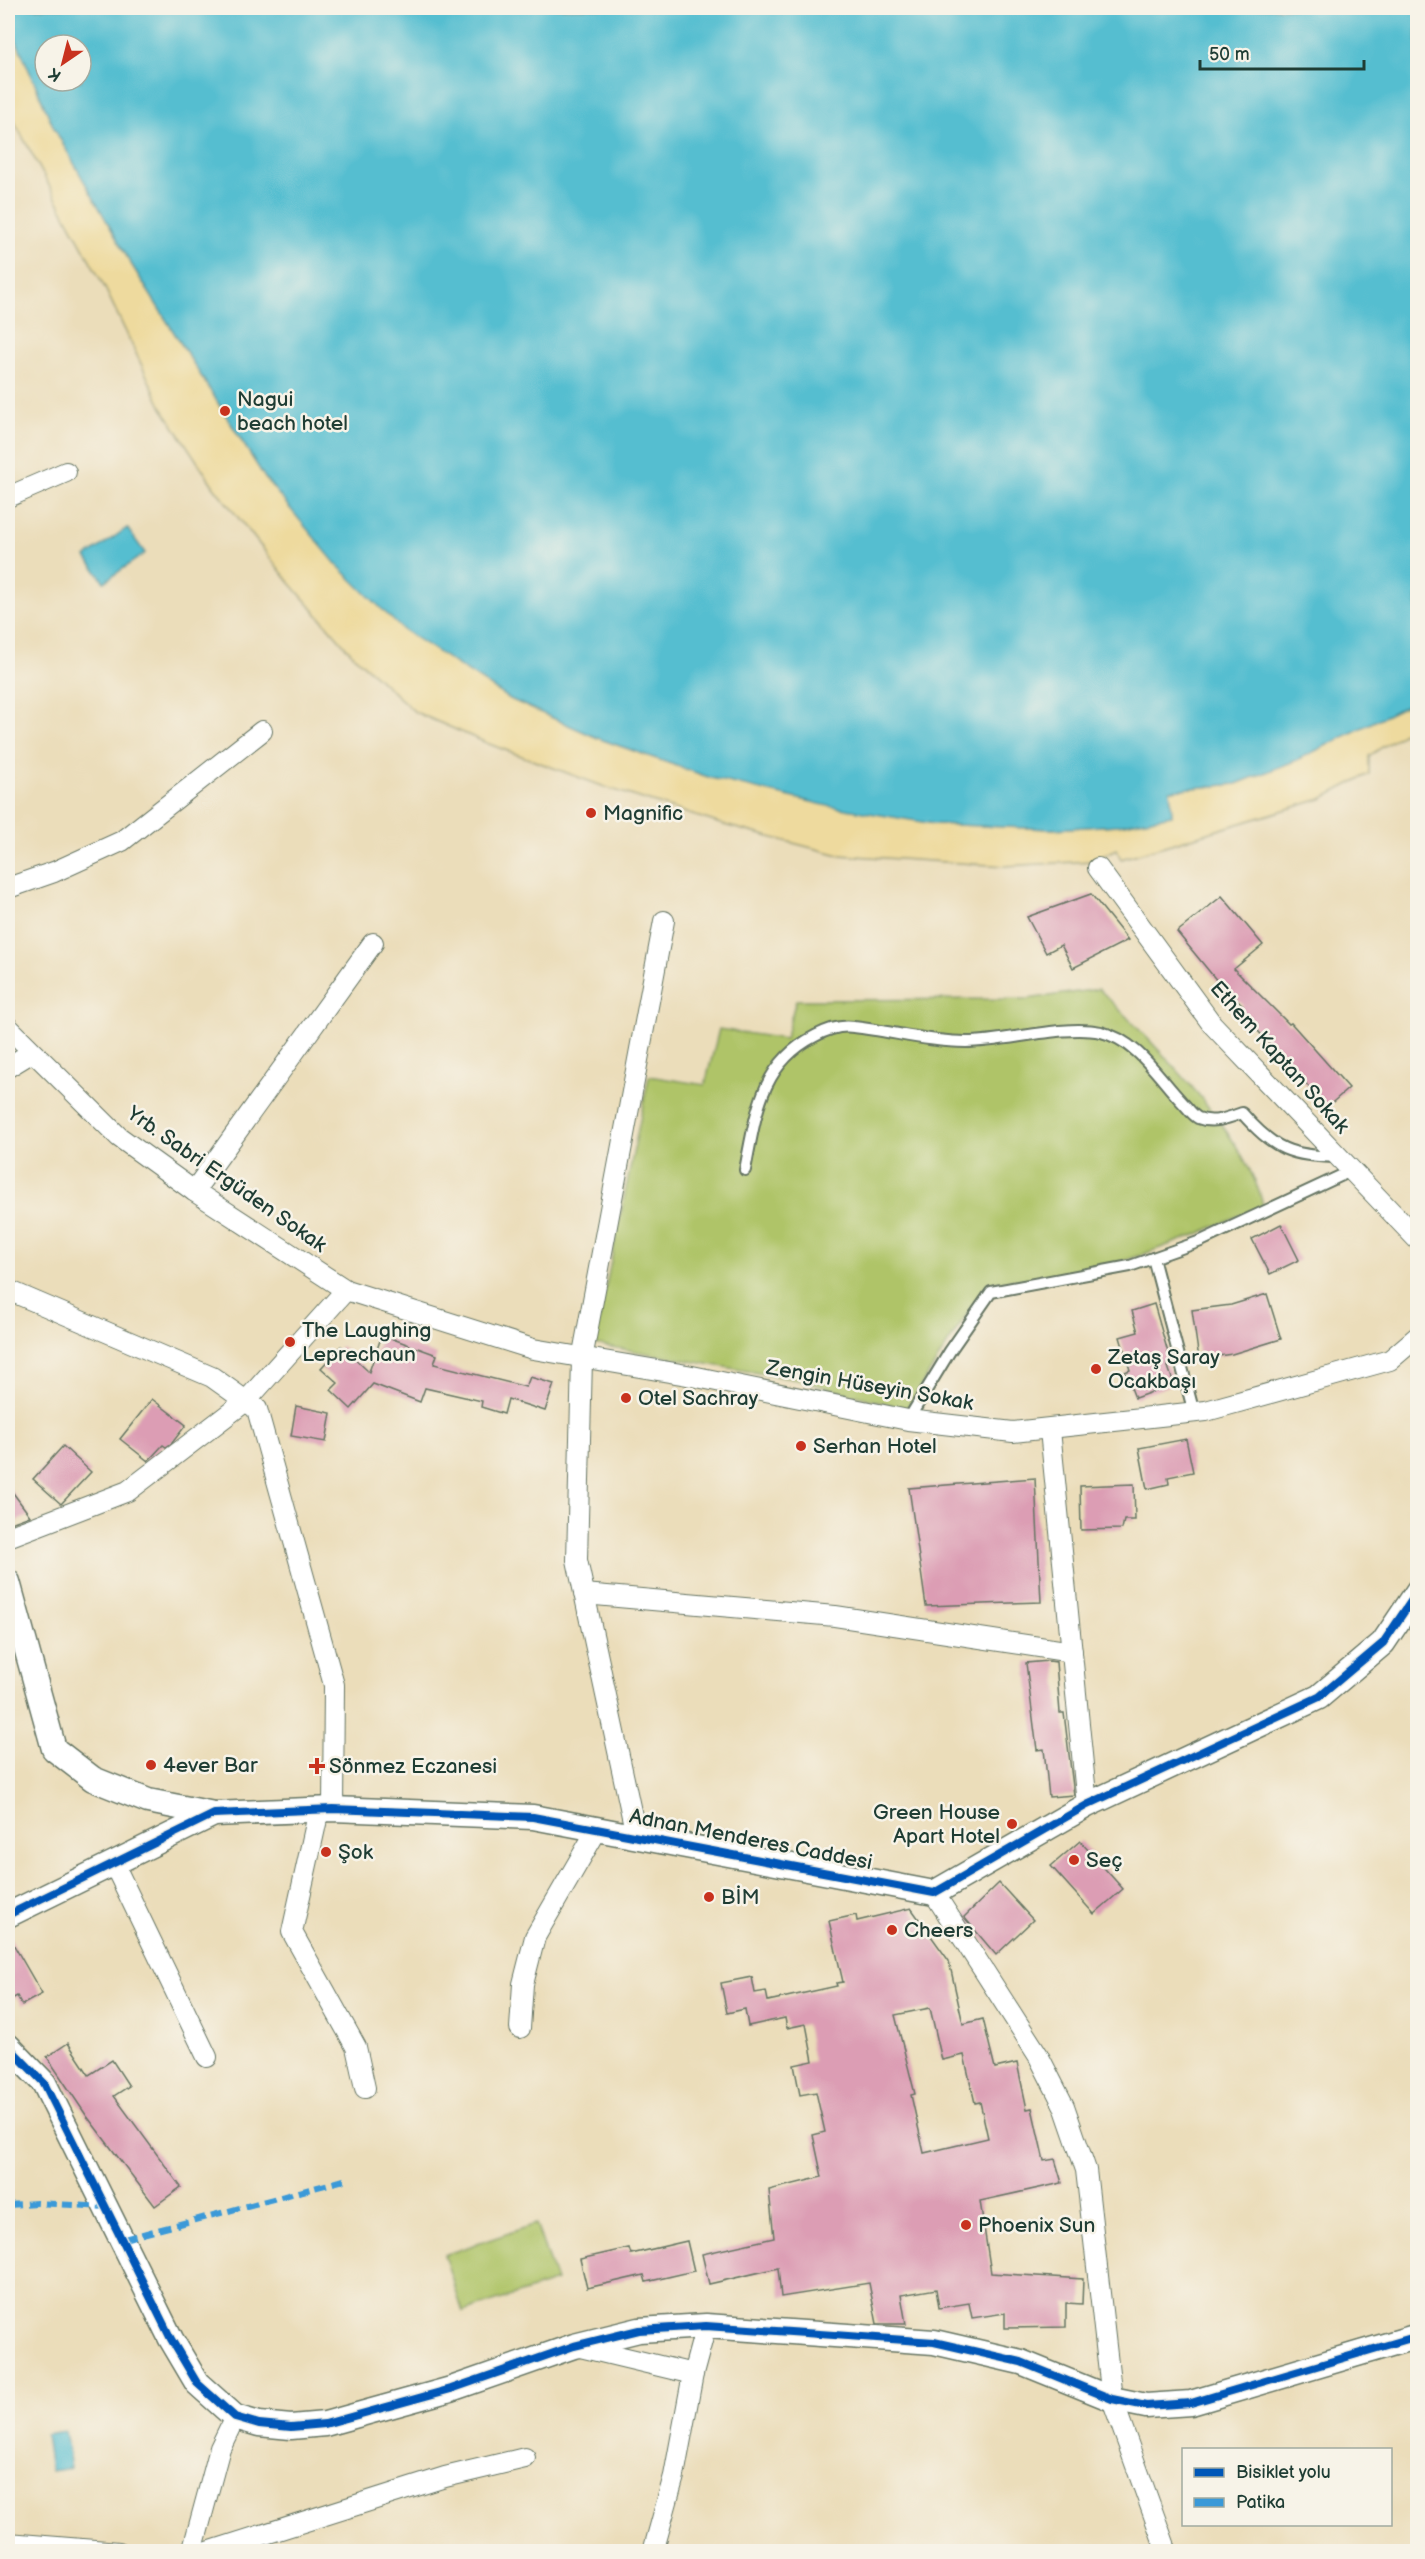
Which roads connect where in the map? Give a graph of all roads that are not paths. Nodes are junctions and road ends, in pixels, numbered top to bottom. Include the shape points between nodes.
1 (66, 472) dead end
2 (8, 496) edge
3 (262, 731) dead end
4 (1098, 868) dead end
5 (8, 888) edge
6 (664, 921) dead end
7 (373, 943) dead end
8 (8, 1027) edge
9 (31, 1053) junction
10 (8, 1067) edge
11 (1345, 1164) junction
12 (745, 1170) dead end
13 (194, 1191) junction
14 (1418, 1240) edge
15 (1153, 1258) junction
16 (8, 1290) edge
17 (346, 1290) junction
18 (1418, 1336) edge
19 (582, 1359) junction
20 (247, 1400) junction
21 (1194, 1413) junction
22 (908, 1420) junction
23 (1050, 1430) junction
24 (8, 1537) edge
25 (8, 1582) edge
26 (1418, 1591) edge
27 (584, 1594) junction
28 (1072, 1652) junction
29 (1087, 1805) junction
30 (326, 1810) junction
31 (214, 1814) junction
32 (597, 1828) junction
33 (636, 1835) junction
34 (112, 1862) junction
35 (934, 1893) junction
36 (8, 1915) edge
37 (520, 2028) dead end
38 (8, 2046) edge
39 (207, 2057) dead end
40 (365, 2088) dead end
41 (706, 2326) junction
42 (1418, 2336) edge
43 (574, 2346) junction
44 (693, 2374) junction
45 (1112, 2399) junction
46 (235, 2417) junction
47 (525, 2458) dead end
48 (8, 2542) edge
49 (119, 2552) edge
50 (192, 2552) edge
51 (208, 2552) edge
52 (653, 2552) edge
53 (1167, 2552) edge

1 - 2 street
3 - 5 street via 122,841
4 - 11 street, Ethem Kaptan Sokak via 1212,1024
6 - 19 street
7 - 13 street
8 - 9 street, Yrb. Sabri Ergüden Sokak
9 - 10 street
9 - 13 street, Yrb. Sabri Ergüden Sokak via 119,1137
11 - 12 lane via 1276,1147 1242,1113 1218,1121 1197,1117 1134,1047 1101,1032 1060,1031 964,1042 850,1026 825,1030 795,1046 774,1071 759,1103
11 - 14 street, Ethem Kaptan Sokak
11 - 15 lane via 1201,1242
13 - 17 street, Yrb. Sabri Ergüden Sokak
15 - 21 lane
15 - 22 lane via 1119,1269 991,1292
16 - 20 street via 212,1377
17 - 19 street, Zengin Hüseyin Sokak via 533,1349
17 - 20 street
18 - 21 street, Zengin Hüseyin Sokak via 1390,1360
19 - 22 street, Zengin Hüseyin Sokak
19 - 27 street via 577,1560
20 - 24 street via 128,1491
20 - 30 street via 257,1409 334,1685
21 - 23 street, Zengin Hüseyin Sokak
22 - 23 street, Zengin Hüseyin Sokak via 1014,1432
23 - 28 street
25 - 31 street via 54,1749 93,1779 137,1797
26 - 29 street via 1383,1643 1319,1697
27 - 28 street via 835,1616
27 - 33 street
28 - 29 street
29 - 35 street
30 - 31 street, Adnan Menderes Caddesi
30 - 32 street, Adnan Menderes Caddesi via 533,1817
30 - 40 street via 292,1932 356,2048
31 - 34 street, Adnan Menderes Caddesi
32 - 33 street, Adnan Menderes Caddesi
32 - 37 street via 535,1936 523,1984
33 - 35 street, Adnan Menderes Caddesi
34 - 36 street, Adnan Menderes Caddesi
34 - 39 street
35 - 45 street via 1038,2055 1064,2106 1086,2170
38 - 46 street via 44,2083 171,2339 197,2383
41 - 43 street via 639,2330
41 - 44 street
41 - 45 street via 934,2342 1021,2362
42 - 45 street via 1191,2403 1146,2406
43 - 44 street
43 - 46 street via 451,2389 325,2424 291,2427
44 - 52 street via 674,2476
45 - 53 street
46 - 50 street via 220,2448
47 - 51 street via 445,2477
48 - 49 street

